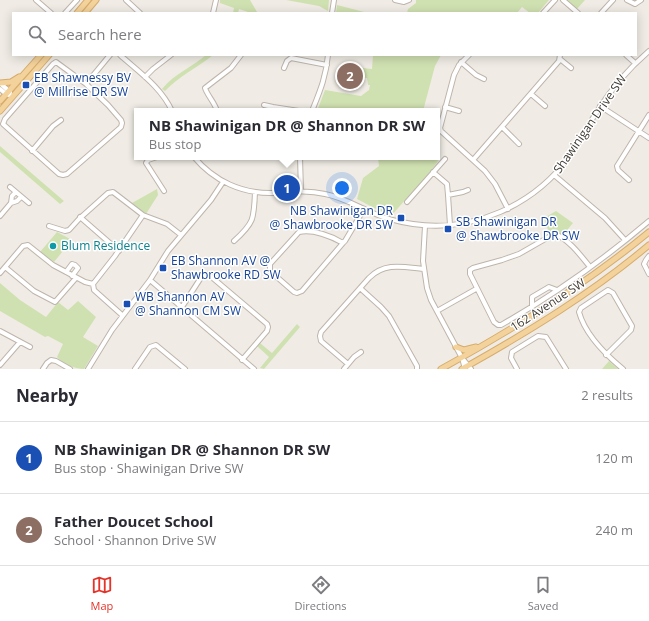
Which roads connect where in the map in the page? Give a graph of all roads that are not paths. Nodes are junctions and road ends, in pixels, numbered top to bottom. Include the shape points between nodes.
1 (36, 0) edge
2 (76, 0) edge
3 (88, 0) edge
4 (96, 0) edge
5 (126, 0) edge
6 (216, 0) edge
7 (334, 0) edge
8 (395, 0) edge
9 (409, 0) edge
10 (555, 0) edge
11 (563, 0) edge
12 (613, 0) edge
13 (628, 0) edge
14 (641, 0) edge
15 (50, 12) edge
16 (66, 12) edge
17 (78, 12) edge
18 (86, 12) edge
19 (139, 12) edge
20 (213, 12) edge
21 (332, 12) edge
22 (544, 12) edge
23 (577, 12) edge
24 (602, 12) edge
25 (649, 51) edge
26 (40, 56) edge
27 (48, 56) edge
28 (109, 56) edge
29 (121, 56) edge
30 (170, 56) edge
31 (240, 56) edge
32 (328, 56) edge
33 (468, 56) edge
34 (627, 56) edge
35 (560, 57) edge
36 (461, 62) junction
37 (635, 63) junction
38 (327, 65) junction
39 (30, 67) junction
40 (284, 68) dead end
41 (571, 68) dead end
42 (145, 77) junction
43 (484, 79) dead end
44 (0, 83) edge
45 (86, 84) junction
46 (0, 89) edge
47 (8, 92) junction
48 (531, 94) junction
49 (13, 96) junction
50 (0, 101) edge
51 (264, 104) dead end
52 (545, 106) dead end
53 (600, 106) junction
54 (170, 108) edge
55 (217, 108) edge
56 (280, 108) edge
57 (313, 108) edge
58 (445, 108) junction
59 (0, 111) edge
60 (459, 111) dead end
61 (649, 115) edge
62 (62, 120) dead end
63 (440, 124) edge
64 (502, 128) junction
65 (440, 129) edge
66 (638, 130) junction
67 (649, 138) edge
68 (519, 144) dead end
69 (32, 151) junction
70 (445, 159) dead end
71 (148, 160) edge
72 (197, 160) edge
73 (300, 160) edge
74 (473, 160) junction
75 (433, 172) junction
76 (554, 175) junction
77 (629, 180) dead end
78 (223, 182) junction
79 (10, 187) dead end
80 (468, 190) dead end
81 (164, 191) dead end
82 (301, 191) junction
83 (16, 192) junction
84 (255, 192) junction
85 (448, 195) junction
86 (21, 197) junction
87 (407, 202) dead end
88 (11, 203) junction
89 (29, 203) dead end
90 (364, 209) junction
91 (508, 209) junction
92 (143, 215) junction
93 (0, 216) edge
94 (80, 217) junction
95 (649, 221) edge
96 (450, 225) junction
97 (49, 226) dead end
98 (424, 226) junction
99 (649, 232) edge
100 (181, 235) junction
101 (625, 240) junction
102 (234, 241) dead end
103 (343, 243) junction
104 (649, 245) edge
105 (119, 250) junction
106 (649, 256) edge
107 (5, 267) junction
108 (590, 267) junction
109 (423, 269) junction
110 (66, 272) junction
111 (0, 273) edge
112 (649, 274) edge
113 (74, 277) junction
114 (150, 280) junction
115 (93, 284) junction
116 (360, 288) junction
117 (476, 289) junction
118 (557, 290) junction
119 (532, 306) junction
120 (182, 307) junction
121 (437, 311) junction
122 (122, 316) junction
123 (0, 330) edge
124 (20, 342) junction
125 (485, 344) junction
126 (456, 346) junction
127 (30, 347) dead end
128 (361, 352) dead end
129 (606, 355) junction
130 (462, 358) junction
131 (242, 360) junction
132 (348, 364) junction
133 (0, 365) edge
134 (466, 368) edge
135 (43, 369) edge
136 (70, 369) edge
137 (88, 369) edge
138 (136, 369) edge
139 (185, 369) edge
140 (254, 369) edge
141 (344, 369) edge
142 (417, 369) edge
143 (441, 369) edge
144 (517, 369) edge
145 (566, 369) edge
146 (623, 369) edge

1 - 15 street
2 - 16 street
3 - 17 main road
4 - 18 main road
5 - 19 street
6 - 20 street
7 - 21 street
8 - 9 street
10 - 22 street
11 - 23 street
12 - 24 street
13 - 14 street via 635,4
25 - 37 street, Shawinigan Drive SW
26 - 39 main road
27 - 49 main road
28 - 45 street
29 - 42 street
30 - 42 street
31 - 55 street via 231,68 206,88
32 - 38 street
33 - 36 street
34 - 37 street
35 - 41 street
35 - 48 street
36 - 43 street
36 - 58 street via 454,75
37 - 53 street, Shawinigan Drive SW
38 - 40 street via 291,58
38 - 57 street via 321,91
39 - 44 main road via 11,82
39 - 47 main road
42 - 54 street via 161,93
44 - 47 street
45 - 69 street via 55,62 3,121 4,126
45 - 69 street via 121,120 121,127 65,175 59,174
46 - 47 street
47 - 49 street
47 - 50 main road
48 - 52 street
48 - 64 street
49 - 59 main road
51 - 56 street
53 - 66 street
53 - 76 street, Shawinigan Drive SW via 570,156
58 - 60 street
58 - 63 street
61 - 66 street
62 - 69 street via 53,126
64 - 68 street
64 - 74 street
65 - 74 street
66 - 67 street
66 - 77 street via 617,166
70 - 75 street
71 - 81 street via 146,163 148,167
72 - 78 street, Shawinigan Drive SW
73 - 82 street
74 - 91 street via 495,184
75 - 85 street via 447,184
75 - 87 street
76 - 91 street, Shawinigan Drive SW via 528,197
76 - 101 street via 605,218
78 - 84 street, Shawinigan Drive SW
78 - 100 street
79 - 83 street
80 - 85 street
82 - 84 street, Shawinigan Drive SW
82 - 90 street, Shawinigan Drive SW via 336,196
83 - 86 street
83 - 88 street
84 - 102 street via 253,218 247,229
85 - 96 street
86 - 88 street
86 - 89 street
88 - 93 street
90 - 98 street, Shawinigan Drive SW via 396,221
90 - 103 street
91 - 96 street, Shawinigan Drive SW via 477,220
92 - 94 street via 112,192
92 - 100 street via 167,224
92 - 105 street
94 - 97 street via 67,231
94 - 105 street
95 - 101 street
96 - 98 street, Shawinigan Drive SW
98 - 109 street
99 - 125 main road, 162 Avenue SW via 573,290
100 - 114 street
101 - 108 street
103 - 103 street via 300,292 294,292 270,271 270,264 299,232 317,233
104 - 134 main road, 162 Avenue SW via 558,312
105 - 115 street
106 - 112 street via 644,264
107 - 110 street via 23,246 28,245
107 - 111 street
107 - 113 street via 34,291 55,302
108 - 117 street via 572,247 554,234 519,254 472,268 470,274
108 - 118 street
109 - 116 street via 397,266 383,268
109 - 121 street
110 - 113 street
110 - 113 street via 72,264 75,265 78,268
113 - 115 street
114 - 120 street
114 - 122 street
115 - 122 street via 94,290
116 - 132 street via 320,336 321,341
116 - 142 street via 393,321
117 - 119 street via 498,325
117 - 121 street
118 - 119 street
118 - 119 street via 549,287 532,297
120 - 131 street
120 - 131 street via 202,276 208,274 267,324 267,331
121 - 126 street
122 - 137 street
123 - 124 street
124 - 127 street
124 - 133 street
125 - 126 main road via 464,350
125 - 130 main road, 162 Avenue SW
126 - 130 street
128 - 132 street
129 - 129 street via 592,338 579,312 608,290 613,293 632,326
129 - 146 street
130 - 134 street
130 - 143 main road, 162 Avenue SW
131 - 140 street
132 - 141 street
135 - 136 street via 51,360
138 - 139 street via 150,347 156,345
144 - 145 street via 511,358 512,352 540,335 546,337

